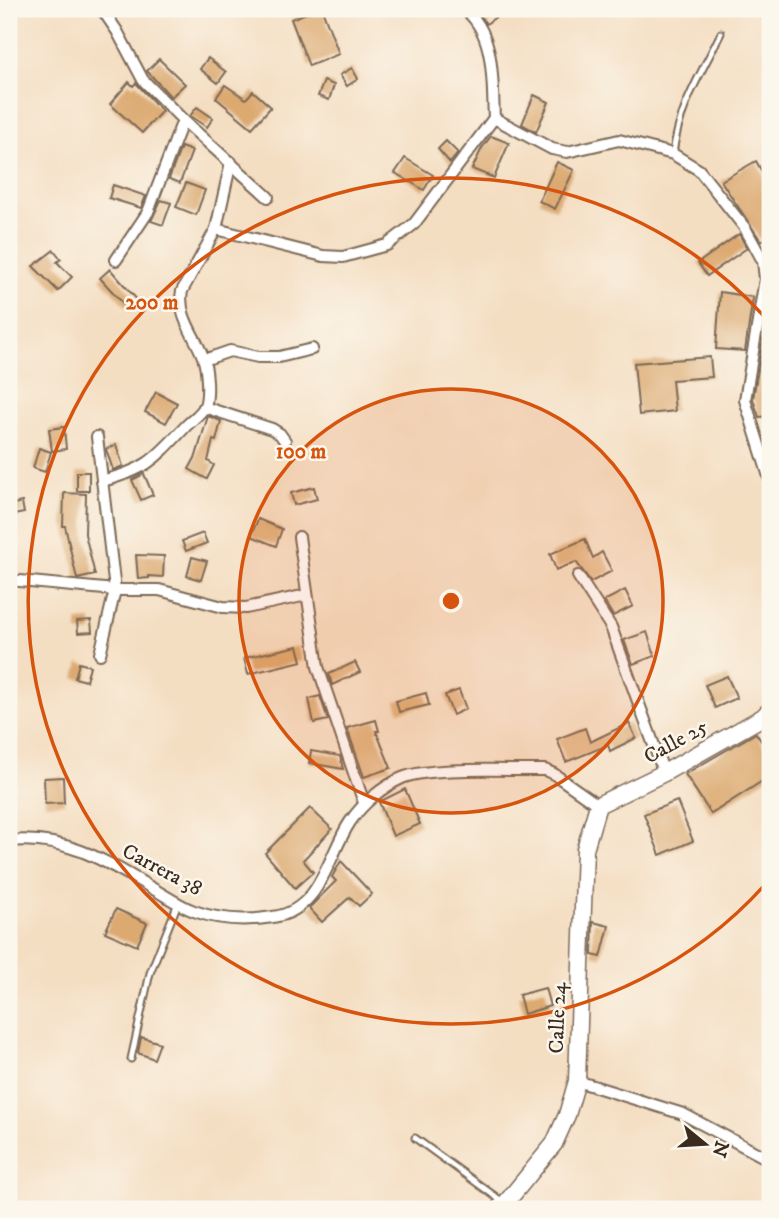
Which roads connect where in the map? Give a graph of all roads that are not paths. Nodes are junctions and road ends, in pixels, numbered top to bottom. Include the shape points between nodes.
1 (102, 9) edge
2 (464, 9) edge
3 (721, 33) dead end
4 (494, 118) junction
5 (183, 120) junction
6 (673, 154) junction
7 (231, 162) junction
8 (268, 197) dead end
9 (216, 229) junction
10 (116, 260) dead end
11 (312, 349) dead end
12 (204, 360) junction
13 (204, 407) junction
14 (97, 437) dead end
15 (285, 441) dead end
16 (770, 480) edge
17 (102, 481) junction
18 (299, 537) dead end
19 (578, 576) dead end
20 (9, 580) edge
21 (115, 590) junction
22 (307, 595) junction
23 (100, 654) dead end
24 (768, 717) edge
25 (664, 774) junction
26 (364, 803) junction
27 (598, 805) junction
28 (9, 841) edge
29 (178, 903) junction
30 (131, 1059) dead end
31 (577, 1081) junction
32 (415, 1138) dead end
33 (770, 1160) edge
34 (502, 1207) edge

1 - 5 street via 143,80
2 - 4 street via 484,33 492,66
3 - 6 lane via 682,108
4 - 6 street via 552,149 567,152 619,139
4 - 9 street via 414,224 387,245 344,257 323,256
5 - 7 street
5 - 10 street via 148,212
6 - 16 street via 699,170 745,228 763,261 765,279 746,400
7 - 8 street
7 - 9 street
9 - 12 street via 180,302
11 - 12 street via 279,357 230,351
12 - 13 street
13 - 15 street via 272,429
13 - 17 street via 155,459 132,473
14 - 17 street
17 - 21 street
18 - 22 street
19 - 25 street via 611,627
20 - 21 street
21 - 22 street via 159,590 223,607 246,608
21 - 23 street
22 - 26 street via 318,667
24 - 25 street, Calle 25
25 - 27 street, Calle 25
26 - 27 street, Carrera 38 via 402,778 425,772 545,770
26 - 29 street, Carrera 38 via 348,824 318,888 294,911 239,920
27 - 31 street, Calle 24 via 585,849
28 - 29 street, Carrera 38 via 31,838 91,853
29 - 30 lane via 150,973
31 - 33 street via 683,1114
31 - 34 street, Calle 24 via 554,1144
32 - 34 lane

